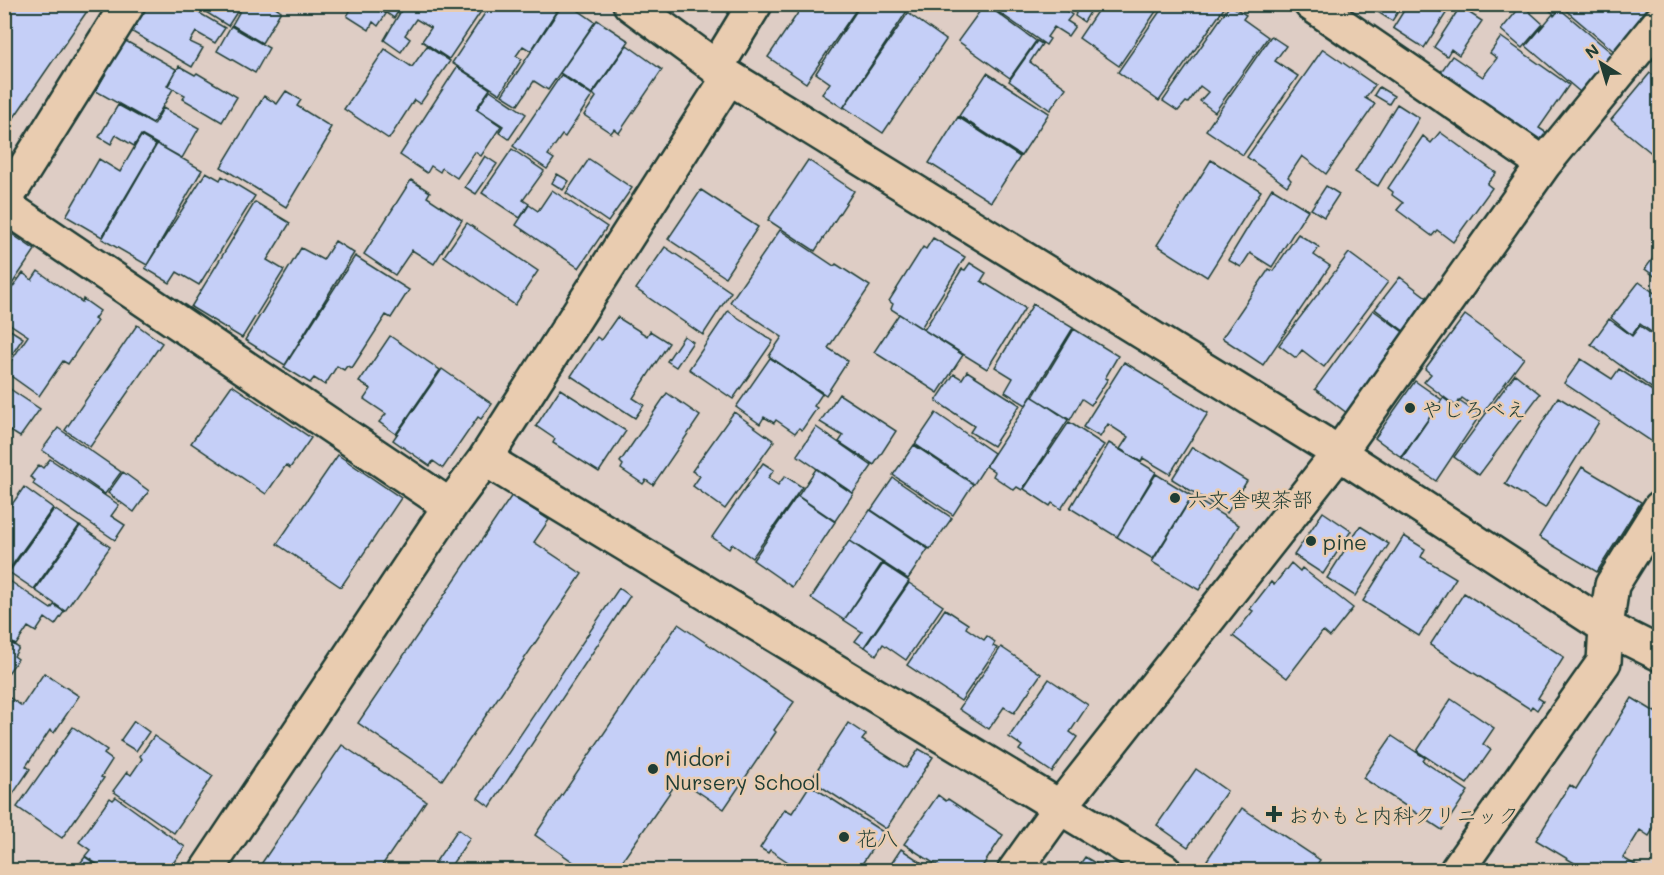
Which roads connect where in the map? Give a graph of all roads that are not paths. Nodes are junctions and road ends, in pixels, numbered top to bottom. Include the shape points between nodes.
1 (128, 4) edge
2 (630, 4) edge
3 (755, 4) edge
4 (1311, 4) edge
5 (1659, 22) edge
6 (722, 73) junction
7 (1544, 164) junction
8 (4, 203) edge
9 (1339, 453) junction
10 (485, 459) junction
11 (450, 506) junction
12 (1659, 508) edge
13 (1606, 627) junction
14 (1659, 654) edge
15 (1060, 807) junction
16 (207, 870) edge
17 (1015, 870) edge
18 (1164, 870) edge
19 (1456, 870) edge

1 - 8 street
2 - 6 street
3 - 6 street
4 - 7 street
5 - 7 street
6 - 9 street
6 - 10 street
7 - 9 street
8 - 11 street
9 - 13 street
9 - 15 street
10 - 11 street
10 - 15 street
11 - 16 street
12 - 13 street via 1612,585
13 - 14 street
13 - 19 street via 1604,662
15 - 17 street
15 - 18 street

